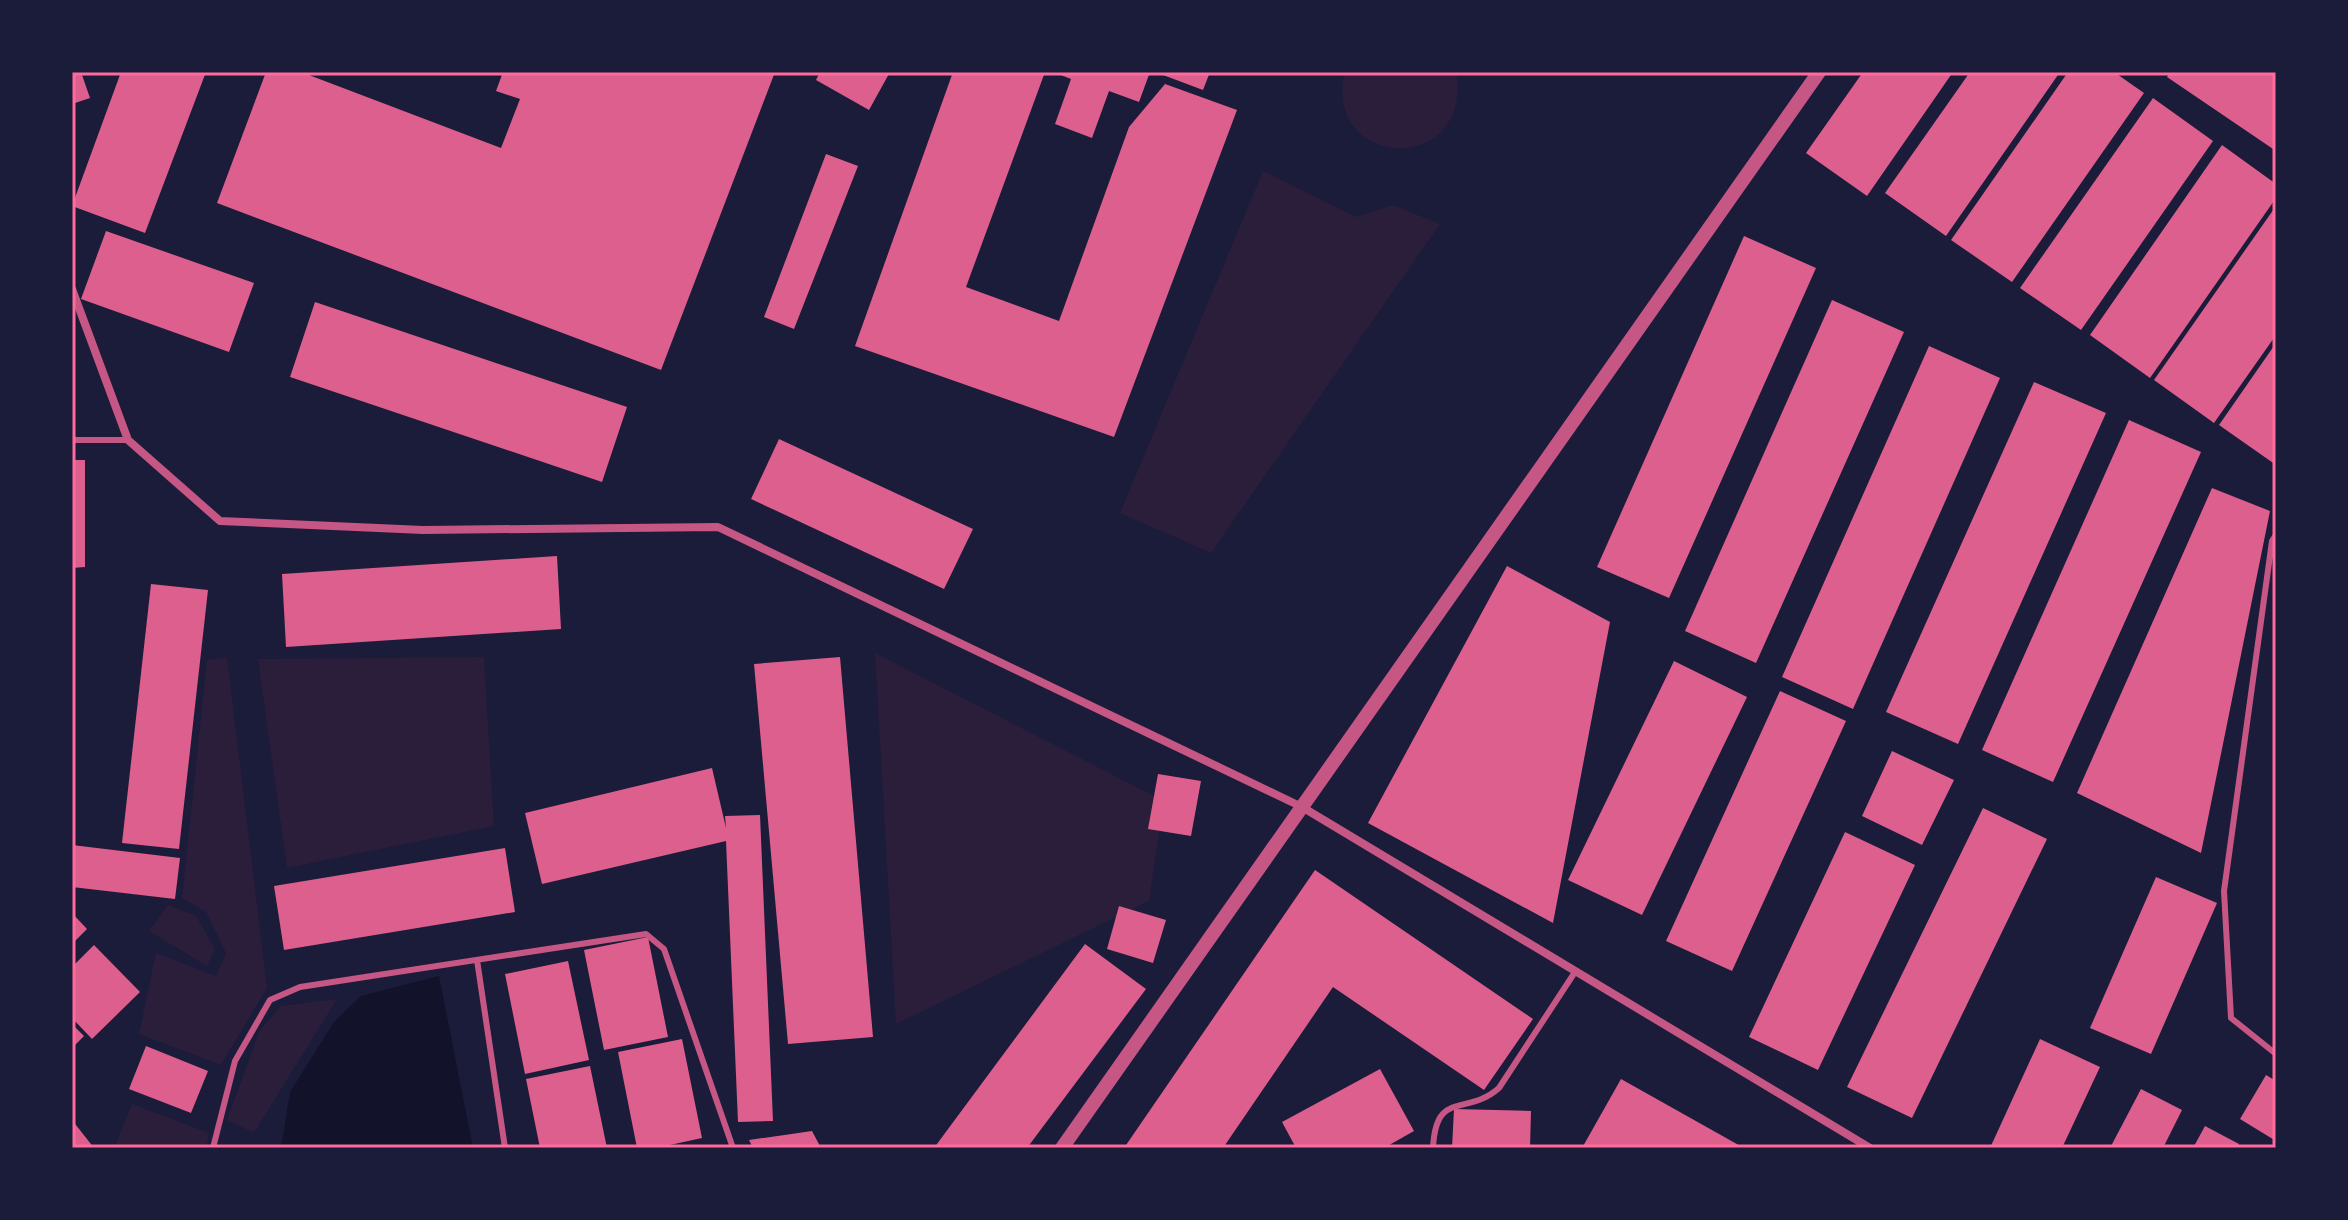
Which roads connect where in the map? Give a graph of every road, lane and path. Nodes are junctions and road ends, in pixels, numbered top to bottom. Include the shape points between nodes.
1 (1819, 72) edge
2 (72, 289) edge
3 (72, 440) edge
4 (128, 440) junction
5 (2276, 535) edge
6 (1302, 807) junction
7 (477, 960) junction
8 (1575, 972) junction
9 (2276, 1054) edge
10 (213, 1148) edge
11 (505, 1148) edge
12 (733, 1148) edge
13 (1062, 1148) edge
14 (1433, 1148) edge
15 (1870, 1148) edge

1 - 6 street
2 - 4 street
3 - 4 lane
4 - 6 street via 220,521 423,530 718,527
5 - 9 lane via 2224,891 2231,1018
6 - 8 street
6 - 13 street
7 - 10 lane via 300,987 270,1000 235,1061
7 - 11 lane
7 - 12 lane via 646,934 664,949
8 - 14 lane via 1499,1088 1487,1098 1441,1112 1434,1124
8 - 15 street

